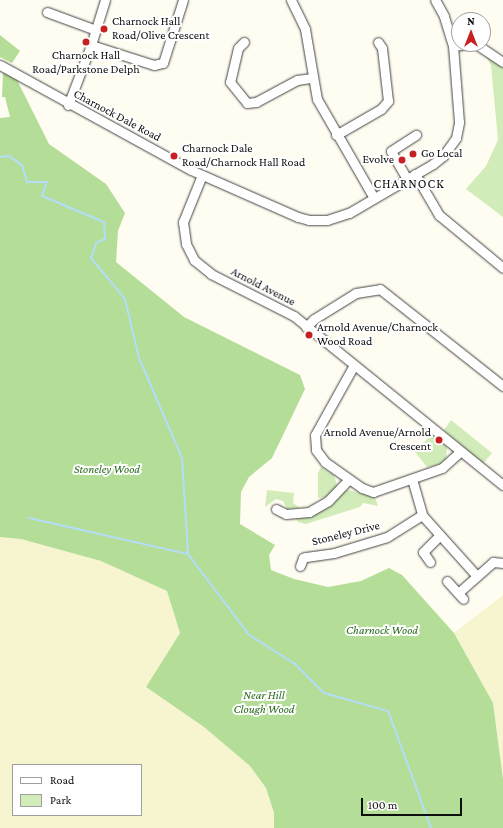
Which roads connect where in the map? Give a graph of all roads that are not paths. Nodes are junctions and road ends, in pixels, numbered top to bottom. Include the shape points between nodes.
1 (105, 0) edge
2 (182, 0) edge
3 (291, 0) edge
4 (435, 0) edge
5 (47, 12) dead end
6 (96, 30) junction
7 (451, 39) edge
8 (244, 42) dead end
9 (378, 42) dead end
10 (91, 45) junction
11 (453, 52) edge
12 (488, 52) edge
13 (503, 62) edge
14 (0, 66) edge
15 (312, 78) junction
16 (68, 105) junction
17 (336, 135) junction
18 (416, 135) dead end
19 (202, 175) junction
20 (411, 176) junction
21 (374, 198) junction
22 (503, 268) edge
23 (306, 327) junction
24 (354, 365) junction
25 (503, 386) edge
26 (460, 452) junction
27 (349, 478) junction
28 (412, 479) junction
29 (503, 485) edge
30 (276, 509) dead end
31 (422, 515) junction
32 (439, 536) junction
33 (430, 562) dead end
34 (503, 563) edge
35 (300, 566) dead end
36 (477, 576) junction
37 (447, 581) dead end

1 - 6 street
2 - 10 street via 162,64 154,65
3 - 15 street via 305,29
4 - 7 street, Charnock Dale Road via 444,16
5 - 6 street
6 - 10 street
8 - 15 street via 238,48 230,82 248,103 256,102 297,80
9 - 17 street via 382,48 388,101 381,109
10 - 16 street
11 - 20 street, Charnock Dale Road via 458,130 443,156
12 - 13 street
14 - 16 street, Charnock Dale Road
15 - 17 street via 317,99
16 - 19 street, Charnock Dale Road
17 - 21 street
18 - 20 street via 391,151
19 - 21 street, Charnock Dale Road via 309,220 340,217
19 - 23 street, Arnold Avenue via 183,222 189,253 211,274 284,310
20 - 21 street, Charnock Dale Road
20 - 22 street via 439,215
23 - 24 street, Arnold Avenue
23 - 25 street via 314,319 356,293 380,289
24 - 26 street, Arnold Avenue
24 - 27 street via 314,441 321,458
26 - 28 street via 442,468
26 - 29 street, Arnold Avenue
27 - 28 street via 373,492
27 - 30 street via 328,501 309,512 286,514
28 - 31 street
31 - 32 street
31 - 35 street, Stoneley Drive via 387,537 334,553 303,558
32 - 33 street via 423,552
32 - 36 street
34 - 36 street via 493,562
36 - 37 street via 460,596

